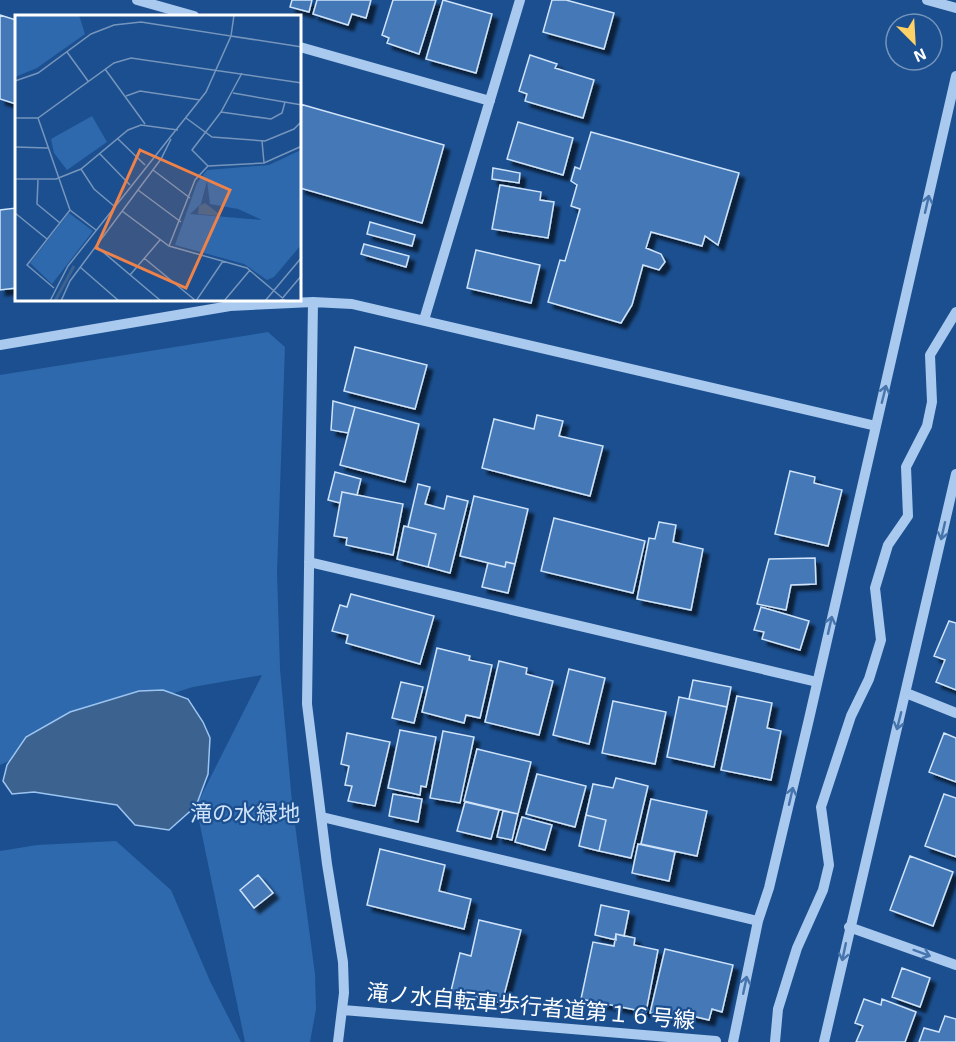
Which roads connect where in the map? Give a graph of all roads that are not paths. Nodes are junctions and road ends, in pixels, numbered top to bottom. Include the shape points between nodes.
1 (137, 0) edge
2 (520, 0) edge
3 (927, 0) edge
4 (956, 8) edge
5 (190, 15) edge
6 (302, 48) edge
7 (956, 76) edge
8 (490, 101) junction
9 (313, 302) junction
10 (956, 312) edge
11 (424, 320) junction
12 (0, 345) edge
13 (876, 426) junction
14 (956, 474) edge
15 (309, 562) junction
16 (817, 682) junction
17 (906, 693) junction
18 (956, 713) edge
19 (322, 817) junction
20 (758, 921) junction
21 (849, 927) junction
22 (956, 965) edge
23 (343, 1010) junction
24 (716, 1041) edge
25 (338, 1042) edge
26 (733, 1042) edge
27 (775, 1042) edge
28 (824, 1042) edge

1 - 5 street
2 - 8 street
3 - 4 street
6 - 8 street
13 -> 7 street
8 - 11 street
9 - 11 street via 352,304
9 - 12 street via 230,306
9 - 15 street
10 - 27 street via 930,355 932,402 927,426 906,467 908,516 888,545 875,588 881,640 821,807 829,865 781,999
11 - 13 street
16 -> 13 street
14 -> 17 street
15 - 16 street
15 - 19 street via 307,704
20 -> 16 street via 770,888
17 - 18 street
17 -> 21 street
19 - 20 street
19 - 23 street via 343,962
26 -> 20 street
21 -> 22 street
21 -> 28 street
23 - 24 street, 滝ノ水自転車歩行者道第１６号線
23 - 25 street

